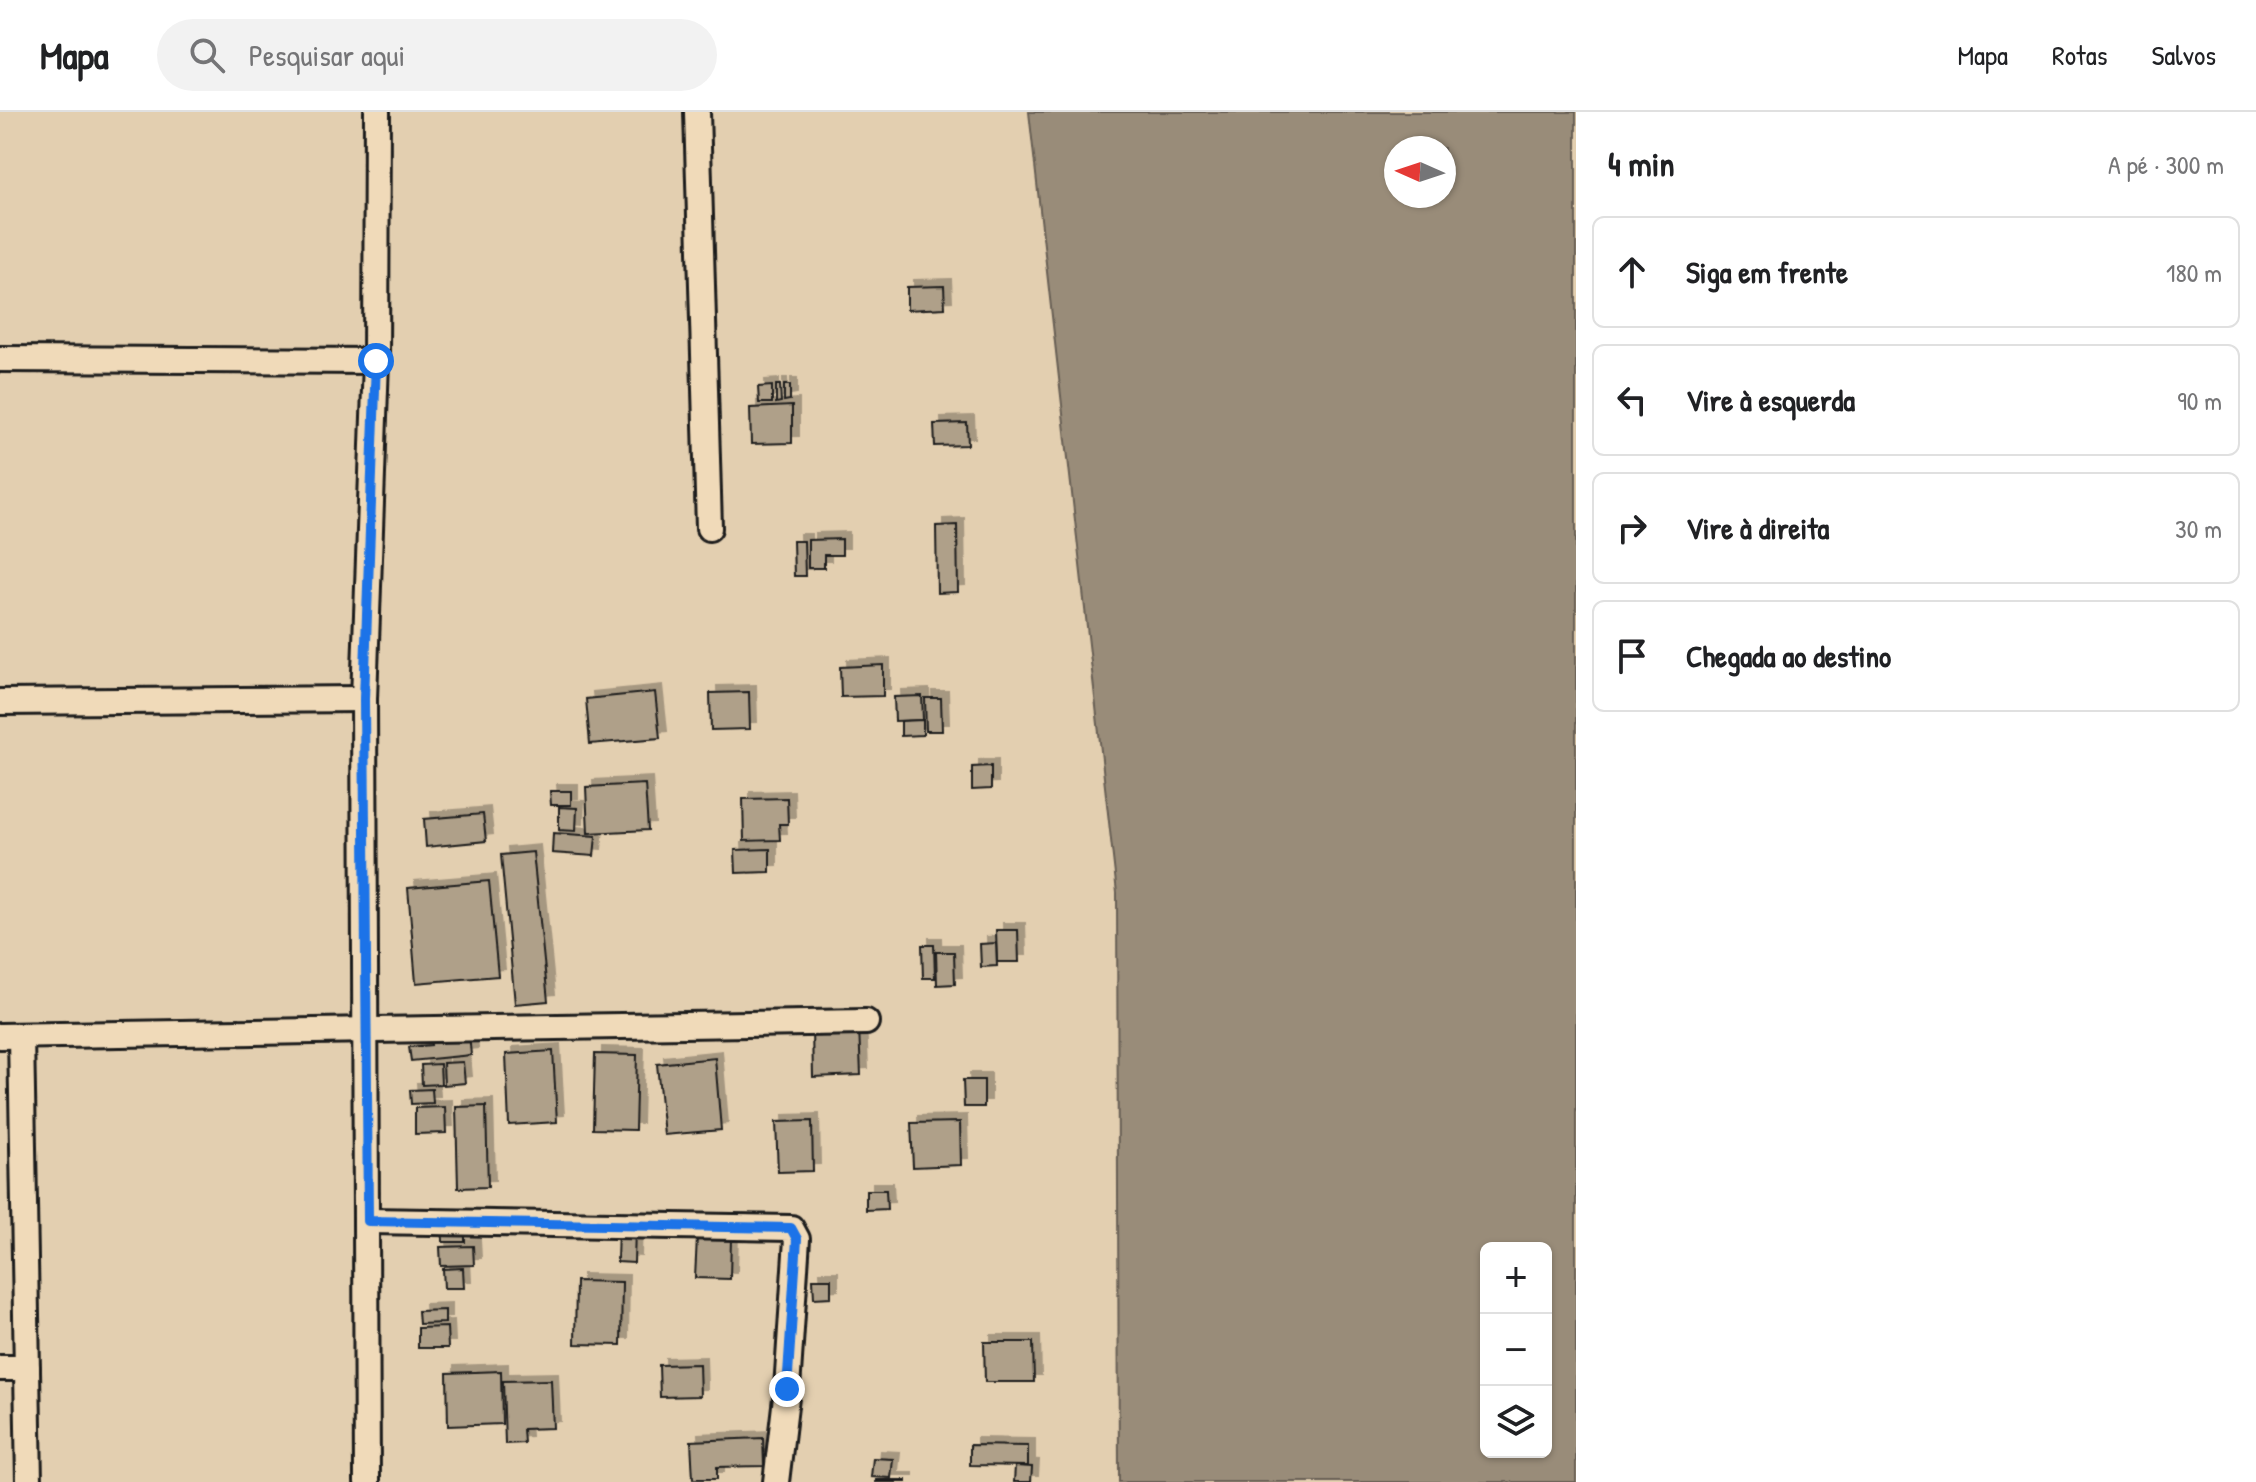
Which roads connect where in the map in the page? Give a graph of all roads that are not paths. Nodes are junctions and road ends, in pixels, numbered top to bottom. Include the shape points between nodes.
1 (377, 112) edge
2 (697, 112) edge
3 (0, 359) edge
4 (376, 361) junction
5 (709, 528) dead end
6 (364, 699) junction
7 (0, 702) edge
8 (866, 1022) dead end
9 (366, 1030) junction
10 (10, 1036) edge
11 (368, 1221) junction
12 (0, 1368) edge
13 (27, 1368) junction
14 (29, 1482) edge
15 (367, 1482) edge
16 (776, 1482) edge

1 - 4 street
2 - 5 street
3 - 4 street
4 - 6 street
6 - 7 street
6 - 9 street
8 - 9 street
9 - 10 street
9 - 11 street
10 - 13 street
11 - 15 street
11 - 16 street via 791,1228 797,1239
12 - 13 street
13 - 14 street

